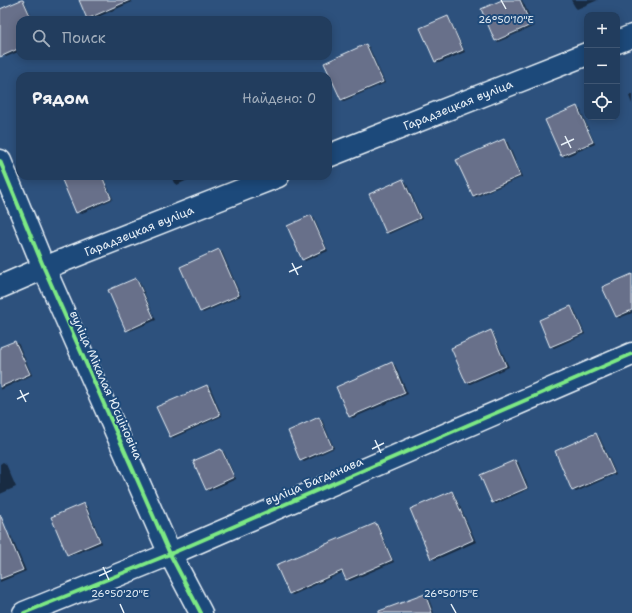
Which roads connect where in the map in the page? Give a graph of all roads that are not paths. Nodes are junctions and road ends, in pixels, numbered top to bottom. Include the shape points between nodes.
1 (632, 36) edge
2 (620, 41) edge
3 (584, 55) edge
4 (332, 154) edge
5 (0, 161) edge
6 (268, 180) edge
7 (44, 268) junction
8 (0, 287) edge
9 (632, 354) edge
10 (170, 554) junction
11 (24, 613) edge
12 (201, 613) edge

1 - 2 street
3 - 4 street, Гарадзецкая вуліца
5 - 7 street, вуліца Мікалая Юсціновіча
6 - 7 street, Гарадзецкая вуліца
7 - 8 street, Гарадзецкая вуліца
7 - 10 street, вуліца Мікалая Юсціновіча
9 - 10 street, вуліца Багданава
10 - 11 street, вуліца Багданава
10 - 12 street, вуліца Мікалая Юсціновіча

